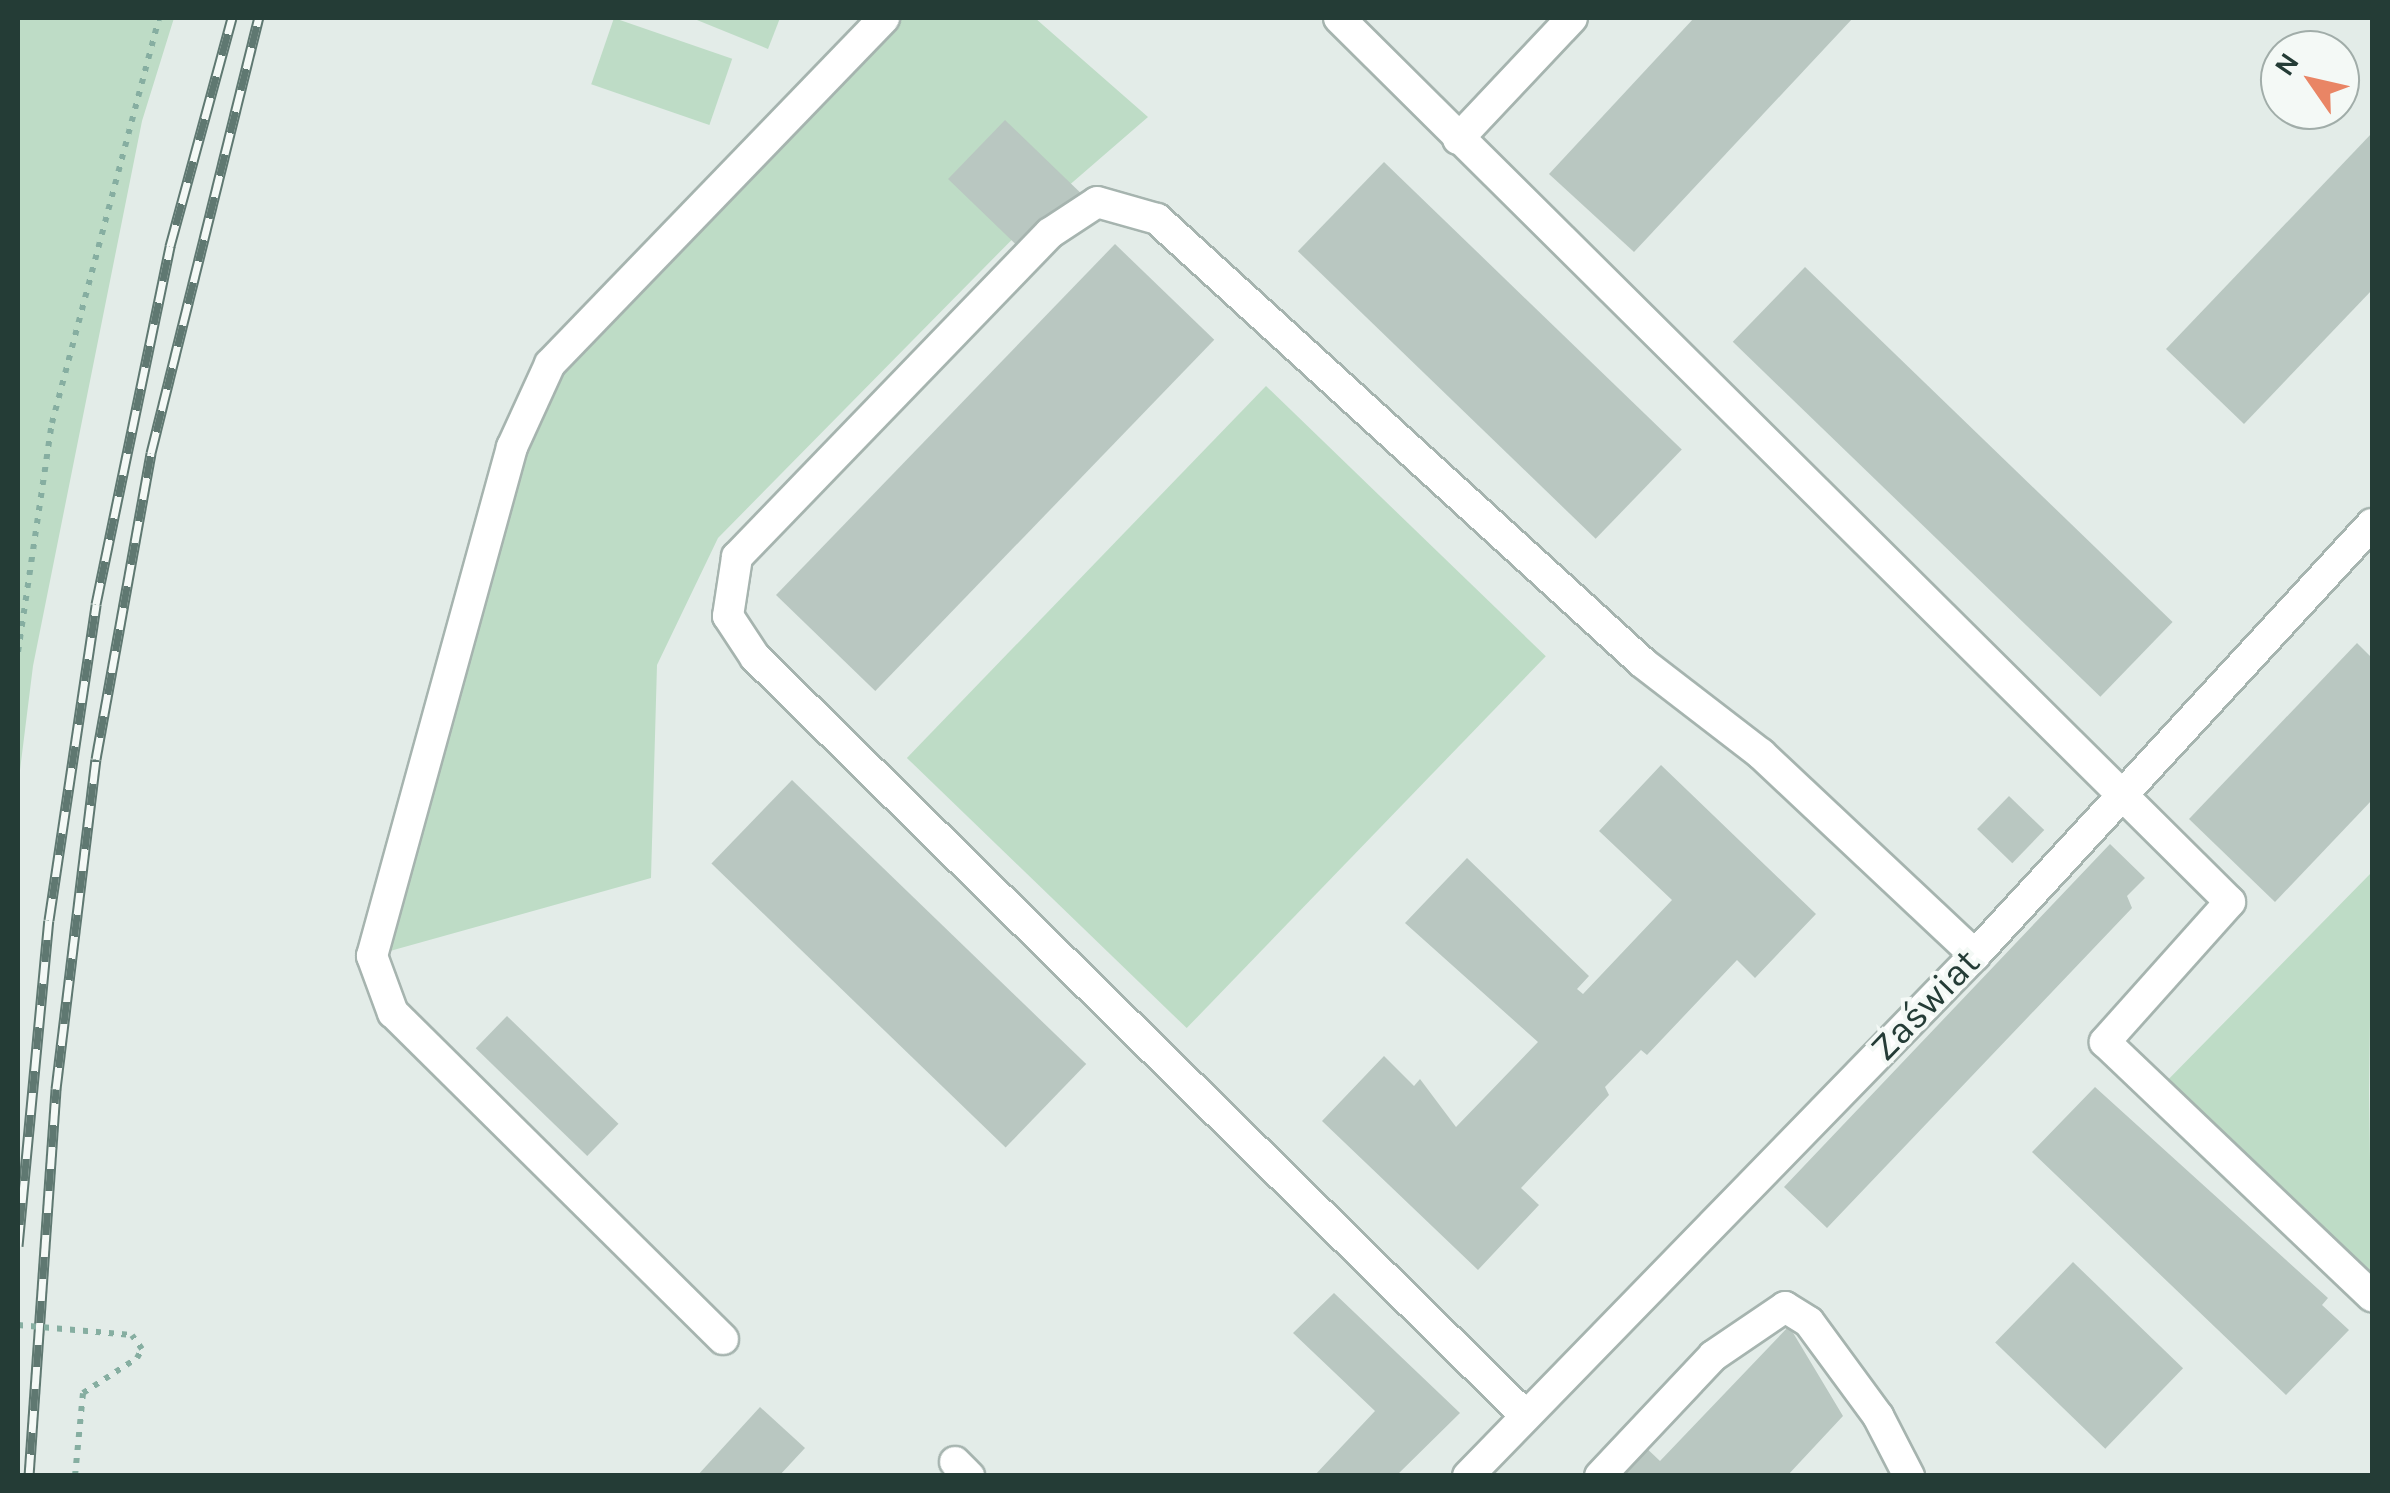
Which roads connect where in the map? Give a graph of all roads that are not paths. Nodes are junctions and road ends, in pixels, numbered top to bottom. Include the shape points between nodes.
1 (884, 18) edge
2 (1339, 18) edge
3 (1572, 18) edge
4 (1458, 139) junction
5 (2372, 524) edge
6 (2121, 795) junction
7 (1974, 955) junction
8 (2372, 1296) edge
9 (723, 1339) dead end
10 (1525, 1415) junction
11 (1468, 1476) edge
12 (1600, 1476) edge
13 (1908, 1476) edge

1 - 9 lane via 550,364 512,447 372,956 393,1013
2 - 4 lane
3 - 4 lane
4 - 6 lane
5 - 6 lane, Zaświat
6 - 7 lane, Zaświat
6 - 8 lane via 2230,902 2105,1042
7 - 10 lane, Zaświat
7 - 10 lane via 1761,754 1643,663 1156,219 1098,202 1050,233 737,557 728,616 755,657
10 - 11 lane, Zaświat
12 - 13 lane via 1714,1356 1785,1308 1808,1322 1878,1416

